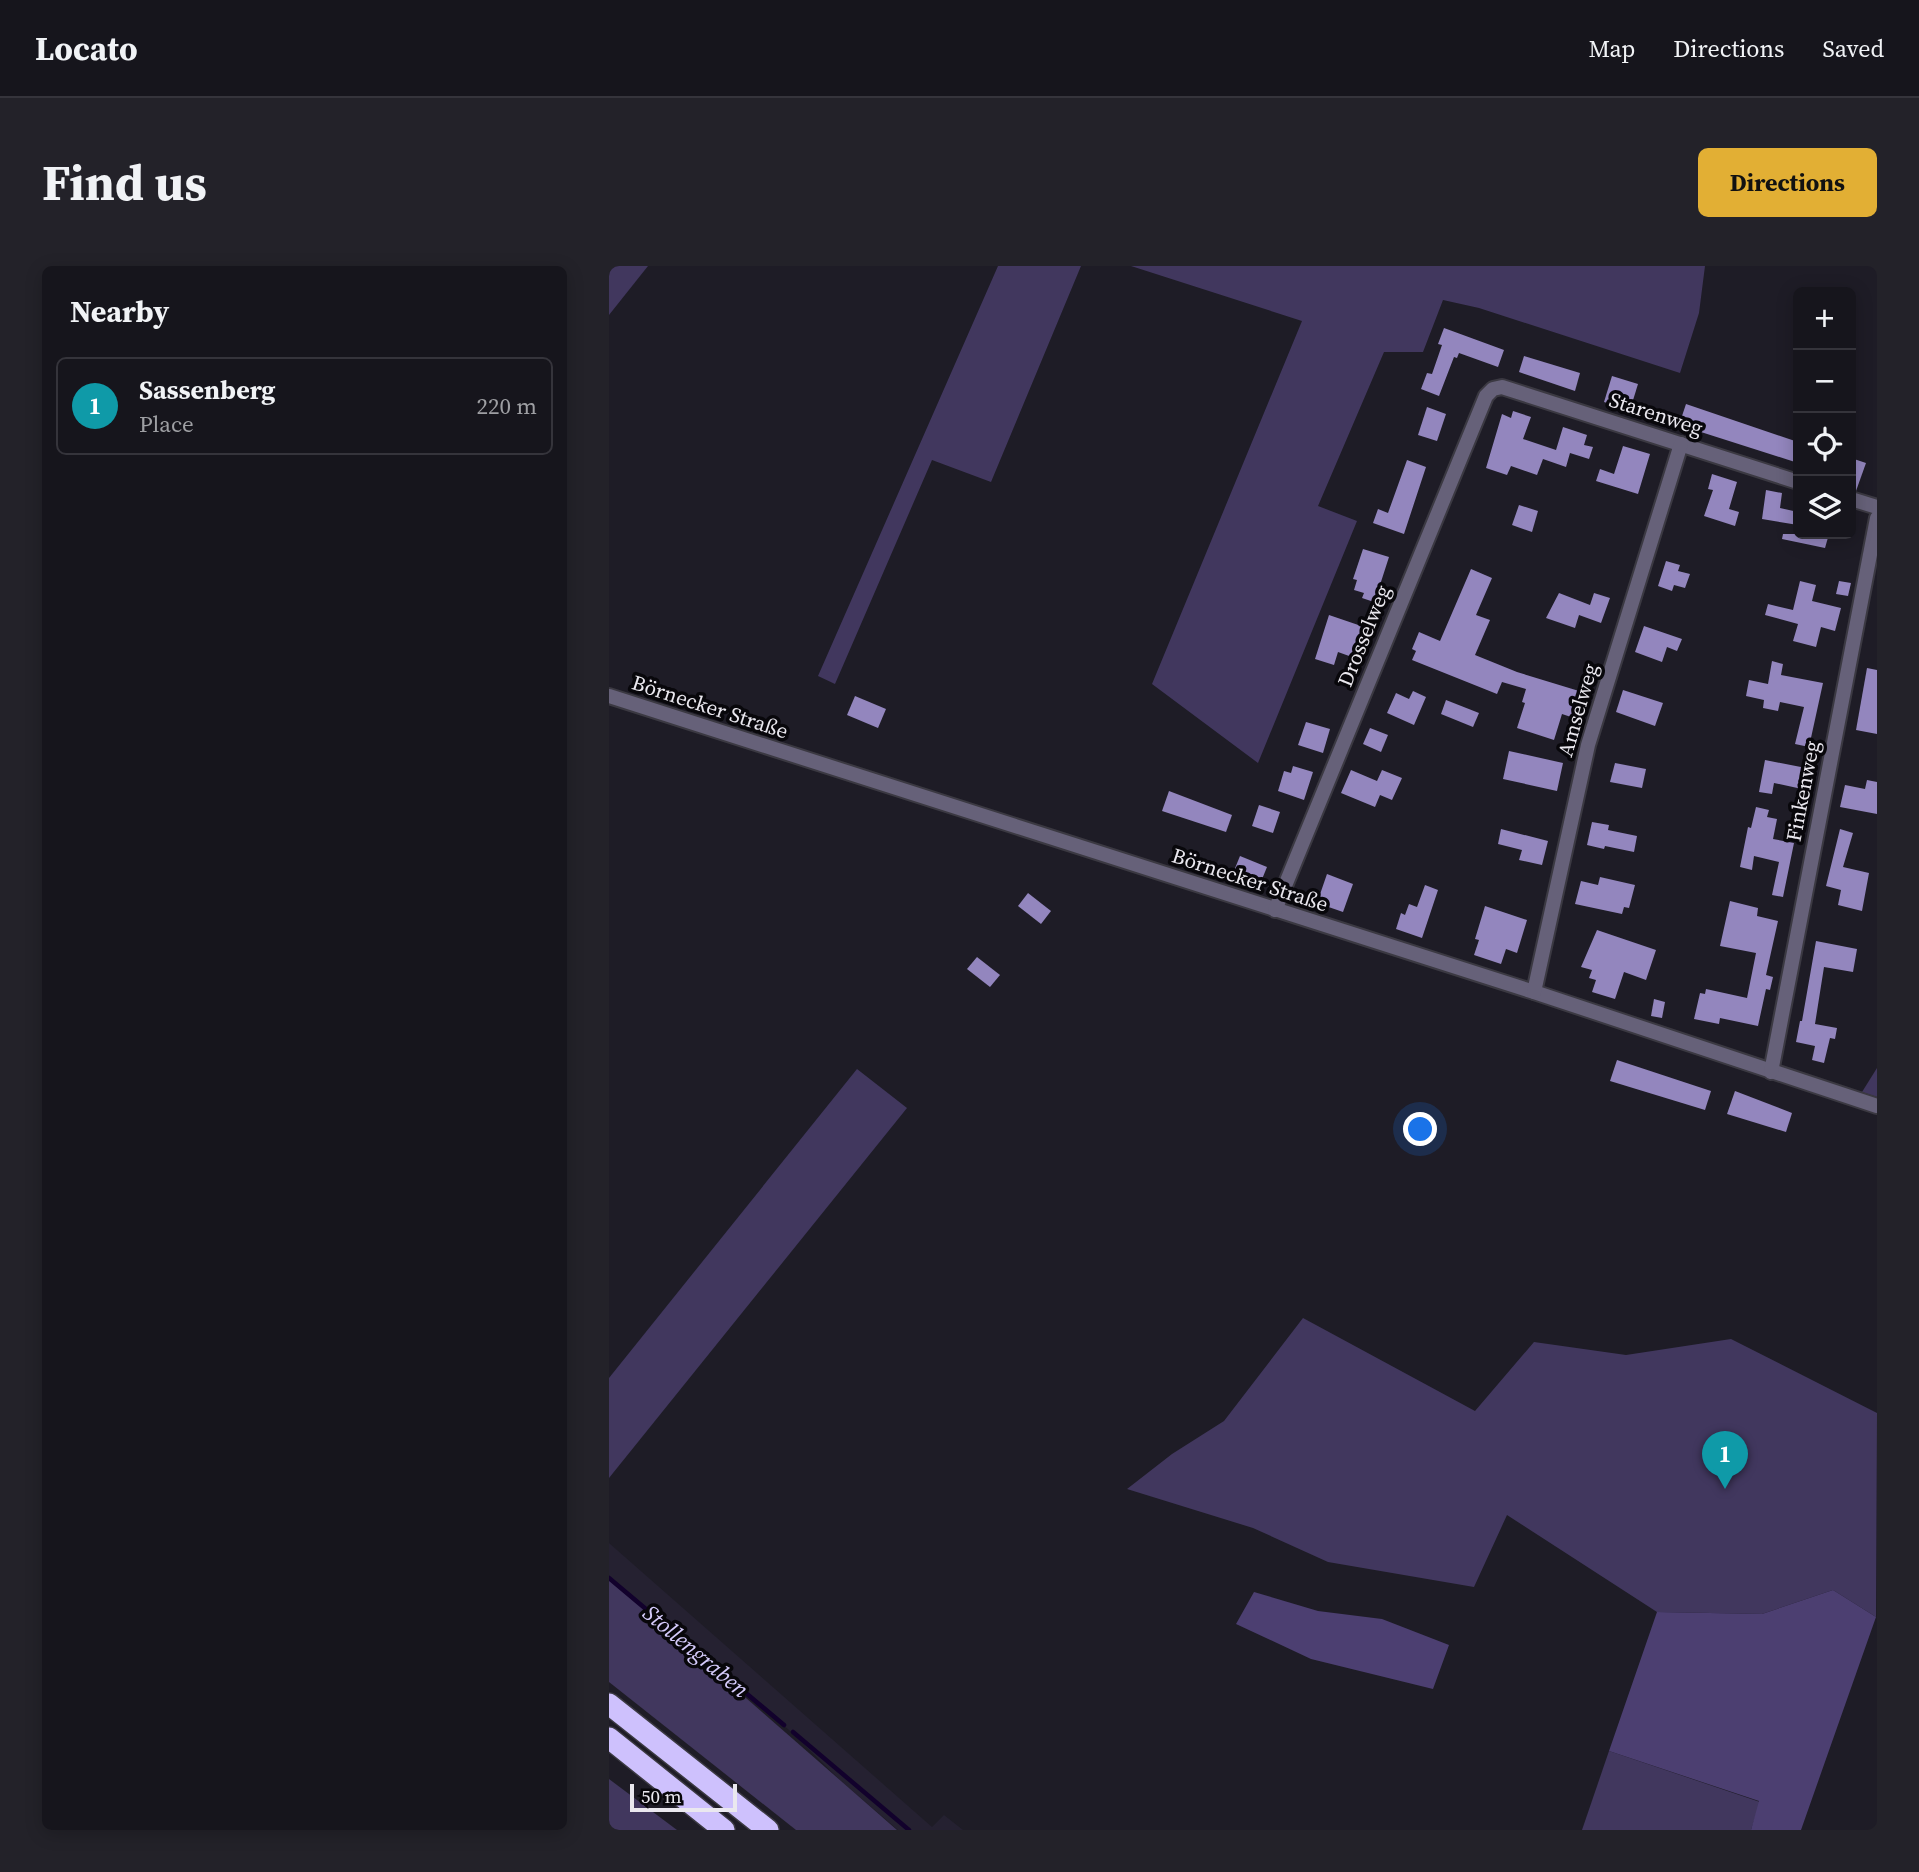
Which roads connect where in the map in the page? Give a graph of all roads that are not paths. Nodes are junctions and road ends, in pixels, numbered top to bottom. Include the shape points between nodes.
1 (1502, 387) joint
2 (1681, 444) junction
3 (1793, 480) edge
4 (1856, 501) edge
5 (1877, 507) edge
6 (1877, 518) edge
7 (609, 696) edge
8 (1275, 910) junction
9 (1534, 992) junction
10 (1771, 1072) junction
11 (1877, 1106) edge
12 (609, 1704) edge
13 (609, 1738) edge
14 (724, 1830) edge
15 (768, 1830) edge

1 - 2 street, Starenweg
1 - 8 street, Drosselweg via 1486,396
2 - 3 street, Starenweg
2 - 9 street, Amselweg via 1588,745
4 - 5 street
6 - 10 street, Finkenweg
7 - 8 street, Börnecker Straße
8 - 9 street, Börnecker Straße
9 - 10 street, Börnecker Straße
10 - 11 street, Börnecker Straße
12 - 15 highway
13 - 14 highway

